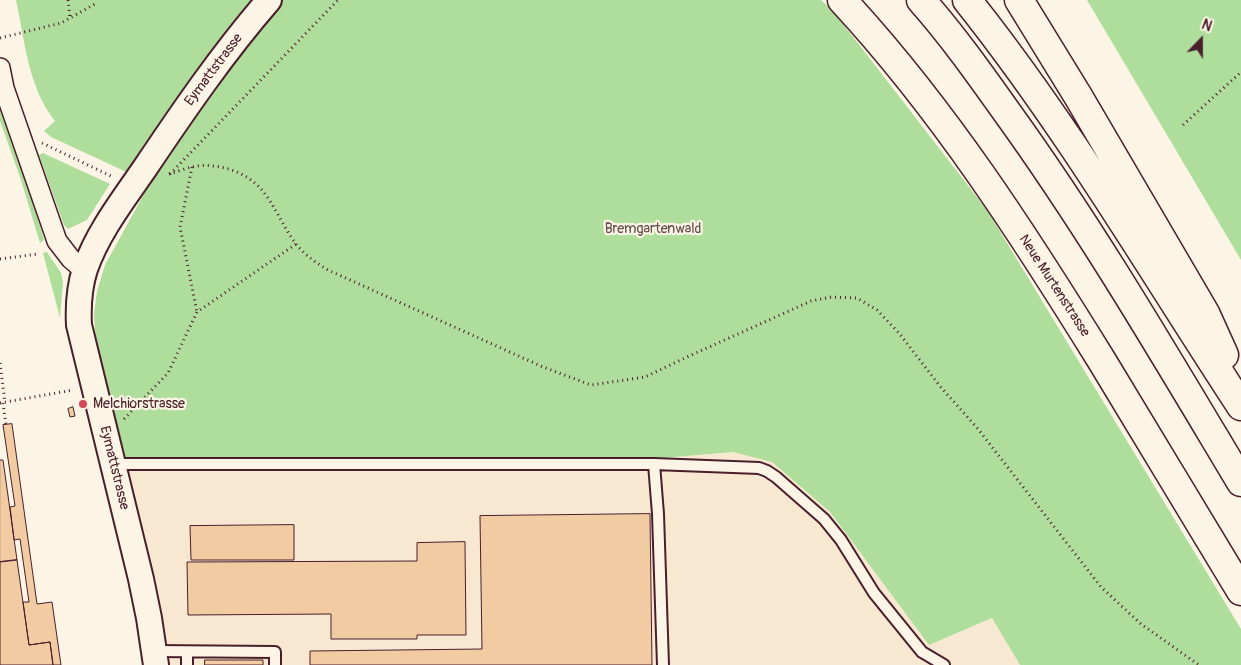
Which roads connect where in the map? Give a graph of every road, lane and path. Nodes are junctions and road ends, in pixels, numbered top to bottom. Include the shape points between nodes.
1 (68, 0) edge
2 (269, 0) edge
3 (338, 0) edge
4 (842, 0) edge
5 (921, 0) edge
6 (967, 0) edge
7 (1019, 0) edge
8 (95, 4) dead end
9 (70, 19) junction
10 (0, 38) edge
11 (0, 68) edge
12 (1241, 72) edge
13 (1183, 125) dead end
14 (20, 132) junction
15 (192, 167) junction
16 (169, 174) junction
17 (164, 180) dead end
18 (132, 186) junction
19 (296, 244) junction
20 (38, 254) dead end
21 (0, 259) edge
22 (85, 271) junction
23 (197, 312) junction
24 (0, 363) edge
25 (74, 390) dead end
26 (1241, 393) edge
27 (3, 402) edge
28 (1241, 406) edge
29 (120, 423) dead end
30 (6, 425) dead end
31 (112, 464) junction
32 (654, 464) junction
33 (1241, 482) edge
34 (1241, 591) edge
35 (187, 652) junction
36 (155, 658) edge
37 (187, 665) edge
38 (275, 665) edge
39 (663, 665) edge
40 (944, 665) edge
41 (1199, 665) edge

1 - 9 path
2 - 18 street, Eymattstrasse via 206,79
3 - 16 path
4 - 34 main road, Neue Murtenstrasse via 921,93 1006,211 1067,304
5 - 33 main road via 983,79 1060,189
6 - 28 main road via 1011,56 1088,167
7 - 26 main road via 1205,313
8 - 9 path
9 - 10 path
11 - 14 street
12 - 13 path
14 - 18 path
14 - 22 street via 57,240
15 - 16 path
15 - 19 path via 225,168 250,179 261,190
15 - 23 path via 180,227
16 - 17 path
18 - 22 street, Eymattstrasse via 99,240
19 - 23 path
19 - 41 path via 328,270 543,367 591,385 645,377 811,301 831,297 857,298 876,310 899,333 1101,587 1141,624
20 - 21 path
22 - 31 street, Eymattstrasse via 78,300 79,325
23 - 29 path via 168,374
24 - 27 path
25 - 27 path
27 - 30 path
31 - 32 lane
31 - 36 street, Eymattstrasse via 141,579
32 - 39 lane
32 - 40 lane via 759,468 776,477 824,519 874,593 922,652
35 - 36 lane
35 - 37 lane
35 - 38 lane via 275,652

